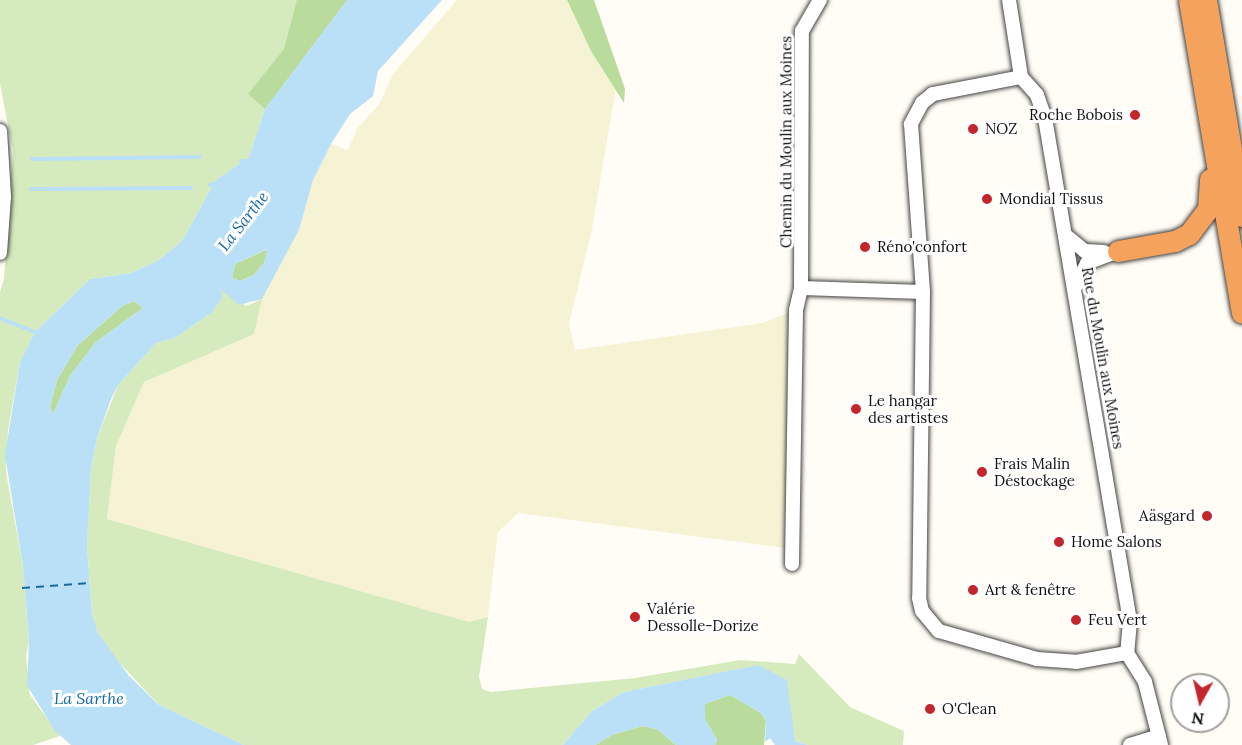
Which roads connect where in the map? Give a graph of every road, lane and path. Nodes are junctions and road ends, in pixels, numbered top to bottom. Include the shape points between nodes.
1 (820, 0) edge
2 (1009, 0) edge
3 (1188, 0) edge
4 (1206, 0) edge
5 (1021, 76) junction
6 (0, 131) edge
7 (2, 177) edge
8 (1239, 189) edge
9 (1242, 216) edge
10 (1065, 235) junction
11 (1118, 251) junction
12 (0, 253) edge
13 (801, 288) junction
14 (1074, 289) junction
15 (923, 292) junction
16 (1242, 313) edge
17 (792, 564) dead end
18 (1127, 653) junction
19 (1160, 741) edge
20 (1130, 745) edge

1 - 13 street, Chemin du Moulin aux Moines via 802,31
2 - 5 street, Rue du Moulin aux Moines
3 - 11 highway via 1189,50 1209,172 1208,209 1201,222 1183,238
3 - 16 highway
4 - 8 highway
5 - 10 street, Rue du Moulin aux Moines via 1042,106
5 - 15 street via 933,94 916,112 912,124
6 - 7 street
7 - 12 street
8 - 9 highway
10 - 11 street via 1085,251
10 - 14 street, Rue du Moulin aux Moines
11 - 14 street via 1087,264 1078,274
13 - 15 street
13 - 17 street, Chemin du Moulin aux Moines via 796,310
14 - 18 street, Rue du Moulin aux Moines via 1130,621
15 - 18 street via 919,590 922,611 939,631 1037,659 1076,662
18 - 19 street via 1145,682
19 - 20 street

